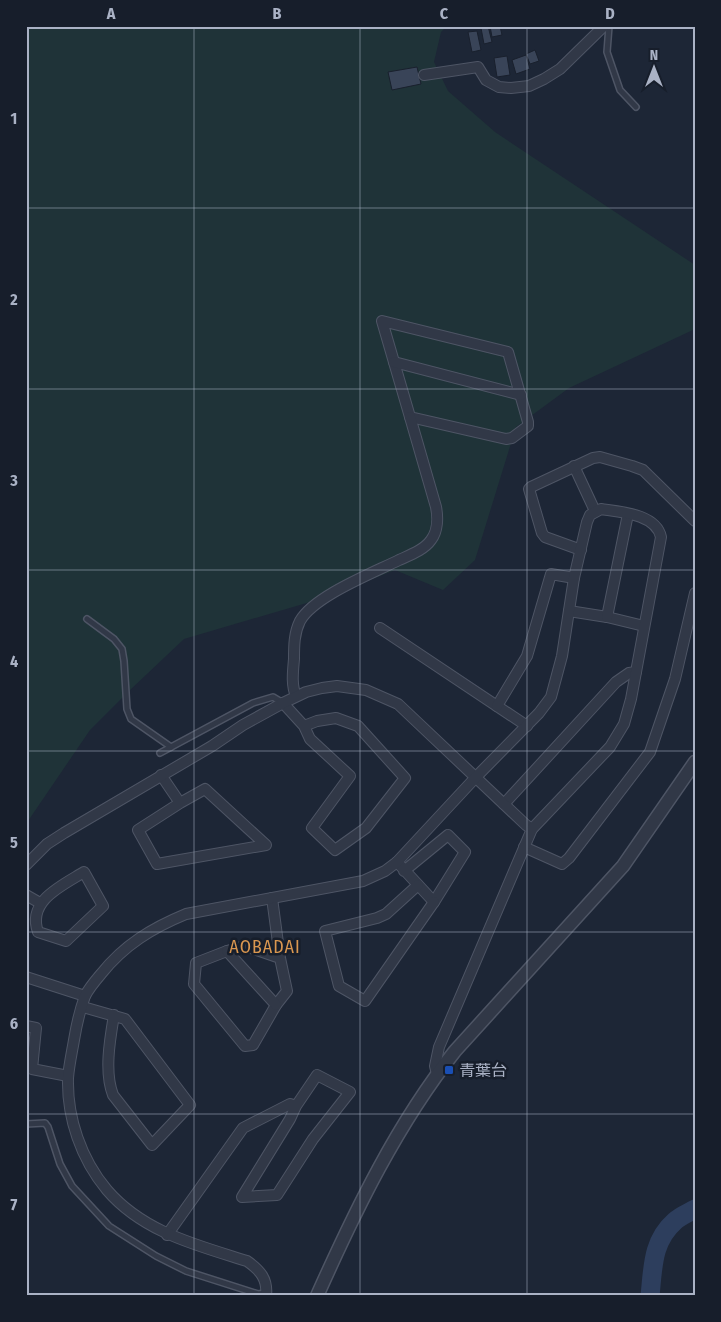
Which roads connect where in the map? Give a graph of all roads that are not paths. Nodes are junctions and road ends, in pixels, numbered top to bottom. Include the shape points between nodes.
1 (604, 26) edge
2 (609, 26) edge
3 (424, 75) dead end
4 (636, 107) dead end
5 (394, 362) junction
6 (521, 395) junction
7 (410, 417) junction
8 (574, 466) junction
9 (595, 511) junction
10 (628, 514) junction
11 (695, 521) edge
12 (581, 550) junction
13 (574, 578) junction
14 (695, 593) edge
15 (569, 611) junction
16 (607, 617) junction
17 (87, 619) dead end
18 (644, 626) junction
19 (380, 628) dead end
20 (636, 672) junction
21 (296, 696) junction
22 (283, 703) junction
23 (497, 706) junction
24 (304, 726) junction
25 (526, 726) junction
26 (170, 747) junction
27 (160, 753) dead end
28 (694, 766) edge
29 (161, 775) junction
30 (476, 777) junction
31 (180, 803) junction
32 (504, 804) junction
33 (532, 828) junction
34 (524, 847) junction
35 (397, 862) junction
36 (26, 865) edge
37 (404, 871) junction
38 (418, 885) junction
39 (26, 895) edge
40 (272, 898) junction
41 (434, 902) junction
42 (40, 903) junction
43 (228, 951) junction
44 (280, 958) junction
45 (26, 977) edge
46 (85, 996) junction
47 (276, 1005) junction
48 (83, 1007) junction
49 (114, 1015) junction
50 (26, 1026) edge
51 (29, 1069) edge
52 (437, 1074) junction
53 (68, 1076) junction
54 (296, 1106) junction
55 (26, 1124) edge
56 (167, 1235) junction
57 (262, 1295) edge
58 (317, 1296) edge

1 - 3 street via 560,69 529,86 499,87 486,80 478,67
2 - 4 lane via 608,52 620,90
5 - 6 street
5 - 6 street via 382,321 508,352
5 - 7 street
6 - 7 street via 528,426 512,438
7 - 21 street via 438,516 432,539 419,550 313,605 306,613 295,635 293,684
8 - 9 street
8 - 11 street via 600,457 643,470
8 - 12 street via 529,490 542,533
9 - 10 street via 601,509
9 - 12 street via 587,522
10 - 16 street
10 - 18 street via 650,520 660,530 661,537
12 - 13 street
13 - 15 street
13 - 23 street via 550,574 527,656
14 - 34 street via 675,679 650,752 562,864
15 - 16 street
15 - 25 street via 551,696 546,706
16 - 18 street
17 - 26 lane via 122,649 127,709 131,719
18 - 20 street
19 - 23 street
20 - 32 street via 616,682
20 - 33 street via 627,714 610,747
21 - 22 street
21 - 30 street via 337,686 375,693 398,704
22 - 24 street
22 - 26 lane via 274,697 253,703
22 - 29 street
23 - 25 street
24 - 24 street via 310,739 350,776 312,828 335,850 366,828 405,778 358,726 336,718
25 - 30 street
26 - 27 lane
28 - 52 street via 623,866
29 - 31 street
29 - 36 street via 47,844
30 - 32 street
30 - 35 street
31 - 31 street via 205,788 266,845 157,864 138,830
32 - 33 street
33 - 34 street
34 - 52 street via 439,1047 435,1066
35 - 37 street
35 - 40 street via 363,881
37 - 38 street
37 - 41 street via 448,835 464,852
38 - 41 street
38 - 41 street via 378,918 325,931 339,986 365,1001
39 - 42 street
40 - 44 street
40 - 46 street via 186,914 165,922 128,946
42 - 42 street via 84,872 103,906 66,941 38,932 35,924
43 - 44 street via 245,946
43 - 47 street
43 - 47 street via 196,963 194,984 245,1046 253,1045
44 - 47 street via 288,991
45 - 46 street
46 - 48 street
48 - 49 street
48 - 53 street
49 - 49 street via 125,1019 190,1105 152,1145 112,1095 109,1086
50 - 51 street via 36,1028
51 - 53 street
52 - 58 street via 372,1180
53 - 56 street via 74,1128 96,1174 120,1202
54 - 54 street via 317,1075 350,1092 313,1139 277,1194 242,1197
54 - 56 street via 290,1104 244,1128
55 - 57 lane via 45,1123 72,1186 109,1226 186,1271
56 - 57 street via 247,1261 262,1274

